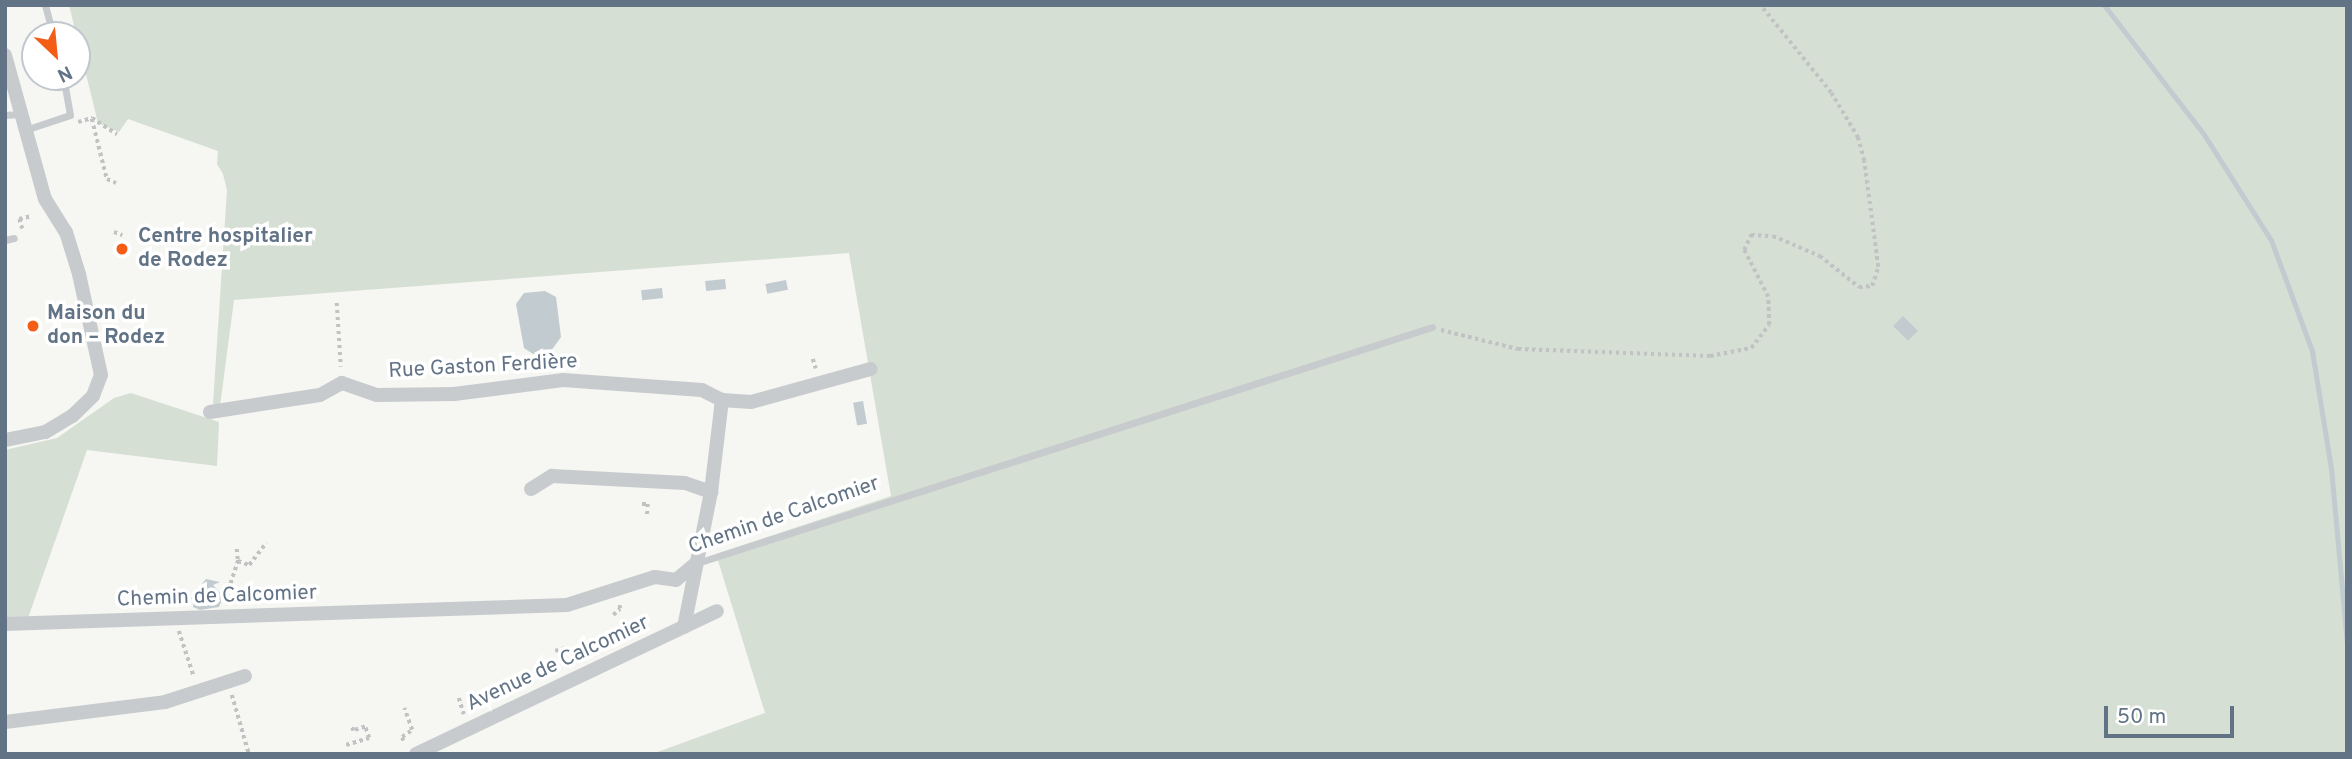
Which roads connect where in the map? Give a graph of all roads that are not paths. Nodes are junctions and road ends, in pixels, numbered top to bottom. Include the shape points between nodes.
1 (5, 55) edge
2 (66, 91) edge
3 (13, 115) edge
4 (24, 131) junction
5 (14, 238) dead end
6 (5, 240) edge
7 (1432, 327) road end
8 (871, 369) dead end
9 (722, 400) junction
10 (211, 412) dead end
11 (5, 440) edge
12 (531, 489) dead end
13 (710, 492) junction
14 (696, 563) junction
15 (717, 611) dead end
16 (5, 624) edge
17 (684, 627) junction
18 (245, 676) dead end
19 (5, 722) edge
20 (416, 754) edge

1 - 3 street
2 - 4 lane via 70,115
3 - 4 street
4 - 11 street via 46,199 66,232 101,375 93,396 72,416 45,432
5 - 6 lane
7 - 14 lane, Chemin de Calcomier
8 - 9 street, Rue Gaston Ferdière via 751,402
9 - 10 street, Rue Gaston Ferdière via 702,390 563,380 454,394 377,395 342,383 320,395
9 - 13 street
12 - 13 street via 552,475 685,483
13 - 14 street
14 - 16 street, Chemin de Calcomier via 676,580 655,578 567,605
14 - 17 street
15 - 17 street, Avenue de Calcomier
17 - 20 street, Avenue de Calcomier
18 - 19 street via 166,702

